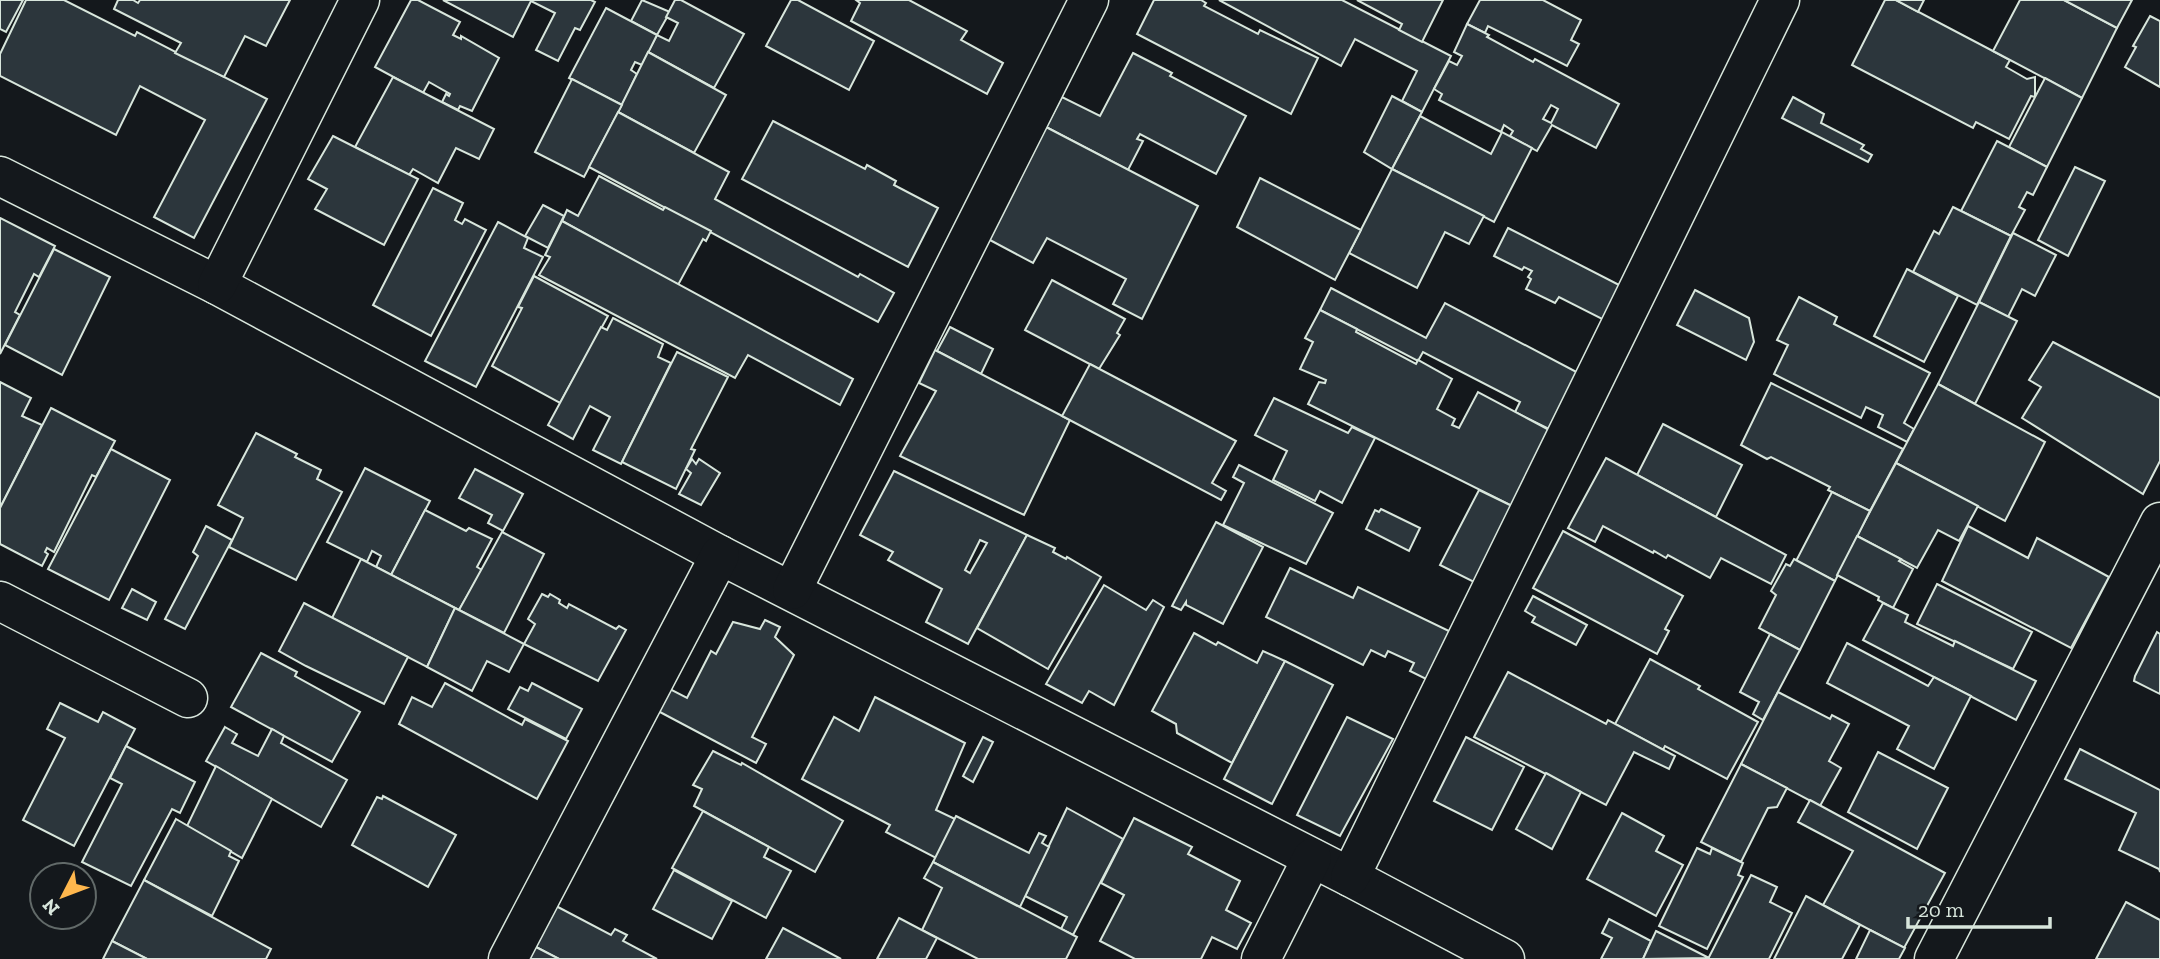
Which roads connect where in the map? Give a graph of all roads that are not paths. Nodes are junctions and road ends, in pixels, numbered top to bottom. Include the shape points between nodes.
1 (360, 0) edge
2 (1089, 0) edge
3 (1780, 0) edge
4 (0, 176) edge
5 (217, 285) junction
6 (2160, 522) edge
7 (720, 555) junction
8 (792, 590) junction
9 (0, 601) edge
10 (188, 698) dead end
11 (1312, 858) junction
12 (1350, 877) junction
13 (508, 959) edge
14 (1261, 959) edge
15 (1505, 959) edge
16 (1934, 959) edge

1 - 5 street
2 - 8 street
3 - 12 street
4 - 5 street
5 - 7 street
6 - 16 street
7 - 8 street
7 - 13 street
8 - 11 street
9 - 10 street
11 - 12 street
11 - 14 street
12 - 15 street

